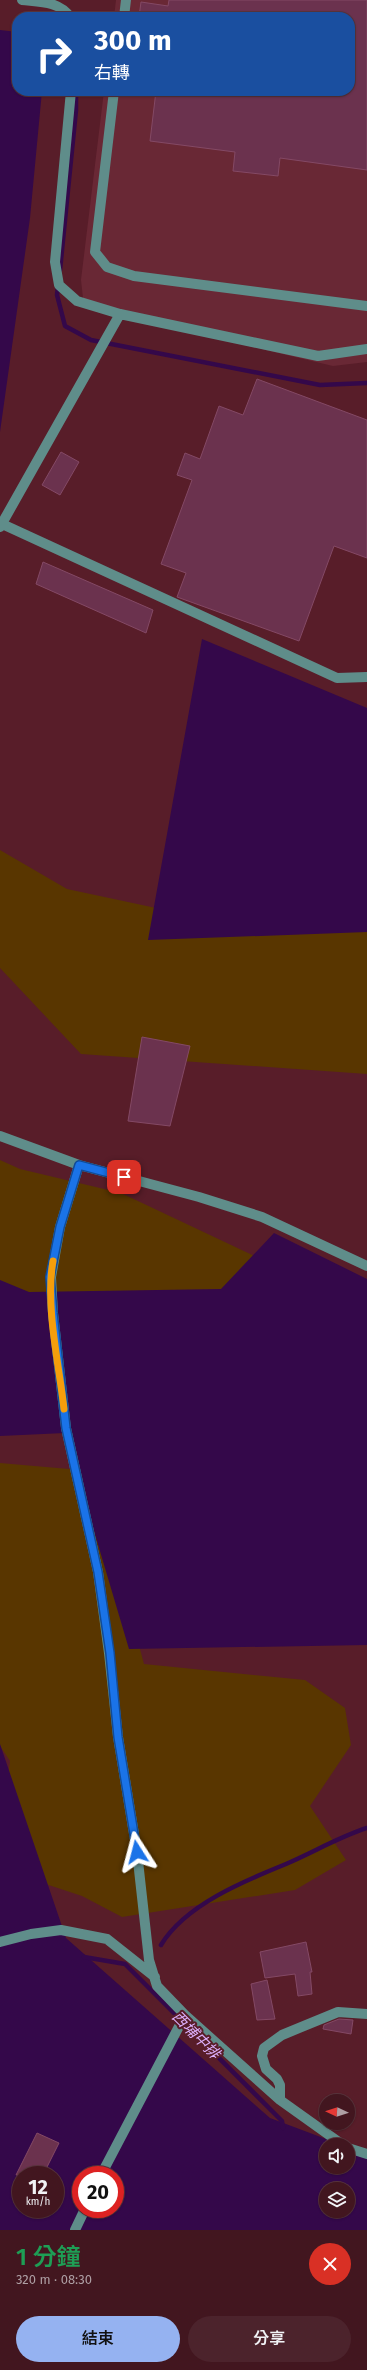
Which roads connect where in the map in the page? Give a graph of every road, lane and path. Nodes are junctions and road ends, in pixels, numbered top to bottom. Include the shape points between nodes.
1 (22, 0) edge
2 (126, 0) edge
3 (67, 12) edge
4 (125, 12) edge
5 (71, 96) edge
6 (113, 96) edge
7 (367, 306) edge
8 (120, 314) junction
9 (367, 349) edge
10 (1, 525) edge
11 (367, 677) edge
12 (0, 1136) edge
13 (79, 1165) junction
14 (367, 1266) edge
15 (0, 1942) edge
16 (155, 1977) junction
17 (367, 2014) edge
18 (185, 2015) junction
19 (280, 2100) junction
20 (333, 2138) edge
21 (355, 2150) edge
22 (367, 2154) edge
23 (106, 2166) edge
24 (81, 2218) edge
25 (75, 2230) edge

1 - 3 street via 51,4
2 - 4 street
5 - 8 street via 55,262 59,285 77,301
6 - 7 street via 95,252 107,267 134,276
8 - 9 street via 318,356
8 - 10 street
10 - 11 street via 337,678
12 - 13 street
13 - 14 street via 199,1197 262,1217
13 - 16 street via 60,1227 50,1277 53,1313 66,1428 98,1572 110,1653 118,1737 137,1852 150,1960
15 - 16 street via 61,1930 107,1939
16 - 18 street via 157,1986
17 - 19 street via 338,2012 282,2035 264,2048 262,2056 266,2069 277,2078 280,2085
18 - 19 street
18 - 23 street
19 - 20 street
21 - 22 street
24 - 25 street

